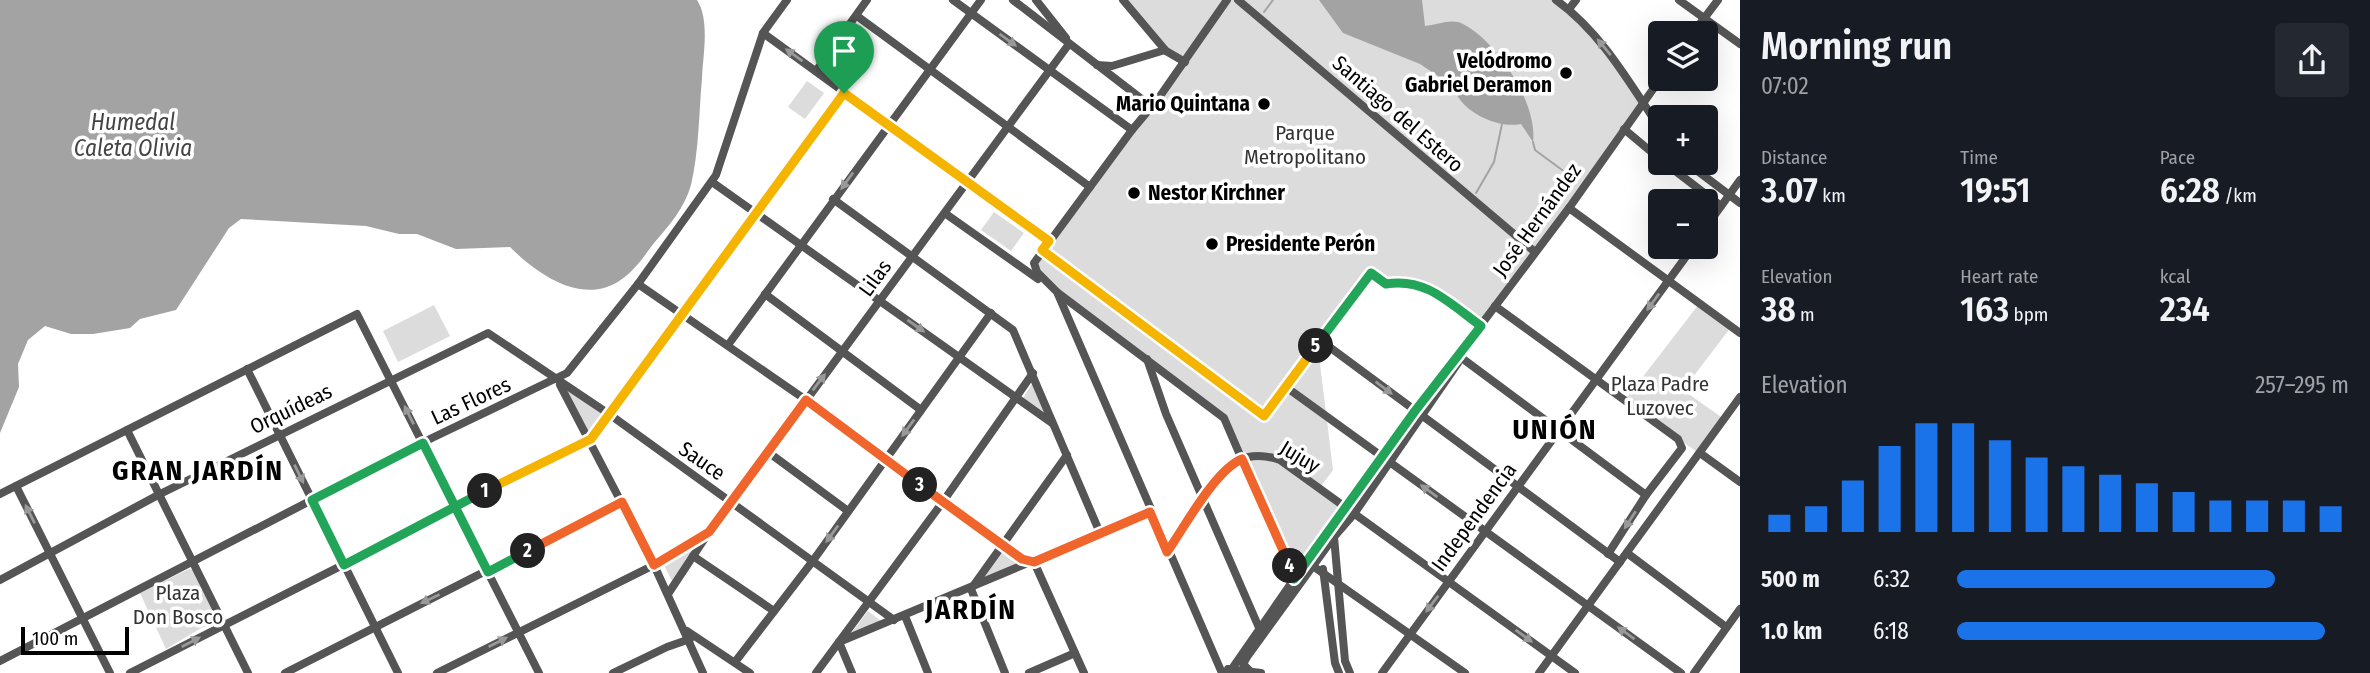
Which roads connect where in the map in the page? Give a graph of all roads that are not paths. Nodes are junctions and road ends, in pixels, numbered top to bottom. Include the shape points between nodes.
1 (786, 0) edge
2 (867, 0) edge
3 (953, 0) edge
4 (981, 0) edge
5 (1013, 0) edge
6 (1036, 0) edge
7 (1123, 0) edge
8 (1238, 0) edge
9 (1556, 0) edge
10 (1576, 0) edge
11 (1679, 0) edge
12 (1718, 0) edge
13 (1226, 1) edge
14 (1569, 9) junction
15 (971, 14) junction
16 (857, 16) junction
17 (1704, 18) junction
18 (1702, 21) edge
19 (763, 33) junction
20 (1069, 44) junction
21 (1740, 44) edge
22 (1165, 50) junction
23 (1185, 62) junction
24 (1096, 64) junction
25 (930, 70) junction
26 (816, 71) junction
27 (1051, 71) junction
28 (1651, 91) edge
29 (844, 93) junction
30 (1642, 103) junction
31 (1152, 107) junction
32 (1648, 112) edge
33 (887, 126) junction
34 (1009, 128) junction
35 (1624, 129) junction
36 (1132, 130) junction
37 (1648, 149) edge
38 (1681, 175) edge
39 (1703, 175) edge
40 (1740, 180) edge
41 (712, 181) junction
42 (969, 182) junction
43 (1090, 187) junction
44 (1729, 195) junction
45 (833, 199) junction
46 (1740, 203) edge
47 (1721, 206) junction
48 (1569, 208) junction
49 (1718, 210) edge
50 (946, 214) junction
51 (756, 215) junction
52 (1049, 241) junction
53 (800, 244) junction
54 (1042, 250) junction
55 (1535, 252) junction
56 (913, 256) junction
57 (1685, 259) edge
58 (1669, 281) junction
59 (638, 284) junction
60 (1057, 292) junction
61 (765, 294) junction
62 (880, 301) junction
63 (1495, 306) junction
64 (991, 313) junction
65 (682, 314) junction
66 (1481, 326) junction
67 (488, 333) joint
68 (1740, 333) edge
69 (1320, 341) junction
70 (728, 345) junction
71 (842, 352) junction
72 (1459, 356) junction
73 (960, 357) junction
74 (1147, 359) junction
75 (247, 369) junction
76 (1032, 373) junction
77 (391, 379) junction
78 (556, 380) junction
79 (1596, 380) junction
80 (1286, 387) junction
81 (1740, 397) edge
82 (1016, 398) junction
83 (806, 400) junction
84 (921, 410) junction
85 (1418, 413) junction
86 (609, 414) junction
87 (1054, 424) junction
88 (127, 430) junction
89 (1559, 431) junction
90 (279, 434) junction
91 (591, 439) junction
92 (423, 443) junction
93 (768, 452) junction
94 (1700, 453) junction
95 (1067, 455) junction
96 (1382, 457) junction
97 (886, 458) junction
98 (1242, 459) junction
99 (1390, 462) junction
100 (1740, 482) edge
101 (1519, 485) junction
102 (16, 486) junction
103 (0, 494) edge
104 (160, 494) junction
105 (1646, 495) junction
106 (312, 500) junction
107 (1204, 500) junction
108 (622, 502) junction
109 (732, 502) junction
110 (942, 503) junction
111 (455, 507) junction
112 (1344, 507) junction
113 (848, 511) junction
114 (1150, 512) junction
115 (1354, 513) junction
116 (1485, 531) junction
117 (709, 532) junction
118 (1100, 533) junction
119 (1334, 537) junction
120 (1323, 538) junction
121 (1002, 545) junction
122 (1167, 552) junction
123 (1628, 553) junction
124 (50, 554) junction
125 (1608, 554) junction
126 (1321, 555) junction
127 (693, 556) junction
128 (192, 561) junction
129 (812, 562) junction
130 (1034, 562) junction
131 (1620, 562) junction
132 (344, 565) junction
133 (654, 565) junction
134 (1314, 566) junction
135 (1301, 568) junction
136 (488, 572) junction
137 (1324, 573) junction
138 (0, 580) edge
139 (1337, 581) junction
140 (1448, 582) junction
141 (1296, 583) junction
142 (971, 589) junction
143 (668, 594) junction
144 (870, 603) junction
145 (1587, 605) junction
146 (1740, 609) edge
147 (774, 611) junction
148 (905, 616) junction
149 (83, 619) junction
150 (894, 620) junction
151 (224, 625) junction
152 (373, 626) junction
153 (1726, 628) junction
154 (685, 629) junction
155 (519, 632) junction
156 (1261, 632) junction
157 (1411, 632) junction
158 (690, 639) junction
159 (839, 642) junction
160 (1075, 653) junction
161 (1551, 656) junction
162 (1345, 660) junction
163 (0, 661) edge
164 (735, 662) junction
165 (1216, 663) junction
166 (1335, 663) junction
167 (1249, 670) junction
168 (1230, 672) edge
169 (110, 673) edge
170 (130, 673) edge
171 (248, 673) edge
172 (285, 673) edge
173 (398, 673) edge
174 (438, 673) edge
175 (539, 673) edge
176 (613, 673) edge
177 (703, 673) edge
178 (750, 673) edge
179 (816, 673) edge
180 (852, 673) edge
181 (929, 673) edge
182 (1005, 673) edge
183 (1029, 673) edge
184 (1084, 673) edge
185 (1222, 673) edge
186 (1261, 673) edge
187 (1332, 673) edge
188 (1340, 673) edge
189 (1350, 673) edge
190 (1382, 673) edge
191 (1465, 673) edge
192 (1539, 673) edge
193 (1575, 673) edge
194 (1681, 673) edge
195 (1694, 673) edge

1 - 19 street, Las Flores
2 - 16 street
3 - 15 street
4 - 15 street
5 - 20 street
6 - 20 street
7 - 22 street
8 - 55 street, Santiago del Estero
9 - 14 street
10 - 14 street
11 - 17 street
12 - 17 street
13 - 23 street
30 -> 14 street via 1606,49
15 - 25 street
15 -> 27 street
16 - 25 street
16 - 26 street
17 - 18 street
17 - 21 street
26 -> 19 street
19 - 41 street, Las Flores
20 - 24 street
20 - 27 street, Lilas
22 - 23 street
22 - 24 street via 1112,66
23 - 31 street
24 - 31 street
25 - 33 street
25 - 34 street
26 - 29 street
27 - 34 street, Lilas
27 - 36 street
28 - 30 street, José Hernández
29 - 33 street
29 - 51 street
30 - 32 street
30 - 35 street, José Hernández
31 - 36 street
33 - 42 street
33 -> 45 street
34 - 42 street, Lilas
34 - 43 street
35 - 37 street
35 - 48 street, José Hernández
36 - 43 street
38 - 47 street
39 - 44 street
40 - 44 street
41 - 51 street
41 - 59 street, Las Flores
42 - 50 street, Lilas
42 - 52 street
43 - 52 street
44 - 46 street
44 - 47 street
45 - 53 street
45 - 56 street
47 - 49 street
48 - 55 street, José Hernández
48 - 58 street
50 - 56 street, Lilas
50 - 60 street
51 - 53 street
51 - 65 street
52 - 54 street
53 - 61 street
53 - 62 street
54 - 60 street via 1034,268
54 - 80 street via 1264,416
55 - 63 street, José Hernández
56 - 62 street, Lilas
56 - 64 street
57 - 58 street, Independencia
58 - 68 street
58 -> 79 street, Independencia
59 - 65 street
59 - 78 street, Las Flores via 567,373
60 - 74 street
60 - 114 street
61 - 70 street
61 - 71 street
62 - 71 street, Lilas
62 -> 73 street
63 - 66 street, José Hernández
63 - 79 street
64 - 73 street
64 - 76 street via 1013,330
65 - 70 street
65 - 86 street
66 - 69 street via 1420,284 1386,284 1371,273
66 - 72 street, José Hernández
67 - 77 street, Orquídeas
67 - 78 street, Sauce
69 - 80 street
69 -> 85 street
70 - 83 street
83 -> 71 street, Lilas
71 - 84 street
72 - 85 street, José Hernández
72 - 89 street
73 - 82 street
73 - 84 street
74 - 98 street via 1224,418
74 - 107 street
75 - 77 street via 357,314
75 - 88 street
75 - 90 street
76 - 82 street
76 - 87 street
77 - 90 street, Orquídeas
92 -> 77 street
78 - 86 street, Sauce
78 - 91 street
78 - 92 street, Las Flores
79 - 89 street, Independencia
79 - 105 street via 1678,439 1682,448
80 - 96 street
81 - 94 street
82 - 87 street
82 - 110 street
83 - 93 street, Lilas
83 - 97 street
84 -> 97 street
85 - 96 street
85 - 99 street
85 - 101 street
86 - 91 street
86 - 109 street, Sauce
87 - 95 street
88 - 102 street
88 - 104 street
89 - 101 street, Independencia
89 - 105 street
90 - 104 street, Orquídeas
90 -> 106 street
91 - 108 street
91 - 111 street
92 - 106 street, Las Flores
92 - 111 street
93 - 109 street, Lilas
93 - 113 street
94 - 100 street
94 - 123 street
95 - 118 street
95 - 121 street
96 - 99 street
96 - 112 street
97 - 110 street
97 - 113 street
98 - 107 street via 1229,467
98 - 112 street, Jujuy via 1265,455 1280,460
98 - 141 street
99 - 115 street
116 -> 99 street
101 - 116 street, Independencia
101 - 125 street
102 - 103 street
124 -> 102 street
104 - 124 street, Orquídeas
104 - 128 street
105 -> 125 street
106 - 128 street, Las Flores
106 - 132 street
107 - 122 street
107 - 156 street
108 - 133 street
108 - 136 street
109 - 117 street, Lilas
109 - 129 street, Sauce
110 - 121 street
110 - 144 street
111 - 132 street
111 - 136 street
112 - 115 street, Jujuy
112 - 120 street
113 -> 129 street
114 - 118 street
114 - 122 street
115 - 119 street
115 - 140 street, Jujuy
116 - 140 street, Independencia
116 - 145 street
117 - 127 street, Lilas
117 - 133 street, Lilas
118 - 130 street
119 - 126 street
119 - 139 street
120 - 126 street
120 - 135 street
121 - 130 street
121 - 142 street
122 - 165 street
123 - 131 street
123 - 153 street
124 - 138 street, Orquídeas
124 - 149 street
125 - 131 street
126 - 134 street
126 - 137 street
127 - 143 street, Lilas
127 - 147 street
128 - 149 street, Las Flores
128 - 151 street
129 - 144 street, Sauce
129 - 147 street
130 - 142 street
130 - 160 street
131 - 145 street
132 - 151 street
132 - 152 street
133 - 143 street
133 - 155 street, Lilas
134 - 135 street
134 - 137 street
134 - 141 street
135 - 141 street
136 -> 152 street
136 - 155 street
137 - 139 street
137 - 166 street
139 - 157 street
139 - 162 street
140 -> 157 street, Independencia
140 -> 161 street, Jujuy
141 - 156 street
142 - 148 street
142 - 182 street
143 - 154 street
144 - 150 street, Sauce
144 - 159 street
145 - 161 street
194 -> 145 street
146 - 153 street
147 - 164 street
148 - 150 street
148 - 181 street
149 - 163 street, Las Flores
149 - 169 street
150 - 159 street
170 -> 151 street
151 - 171 street
152 - 172 street
152 - 173 street
153 - 195 street
154 - 158 street
154 - 164 street
174 -> 155 street, Lilas
155 - 175 street
156 - 167 street via 1244,661
156 - 168 street
157 - 190 street, Independencia
157 - 191 street
158 - 176 street
158 - 177 street
159 - 179 street
159 - 180 street
160 - 183 street
160 - 184 street
161 - 192 street
161 - 193 street, Jujuy
162 - 188 street
162 - 189 street
164 - 178 street
165 - 168 street
165 - 185 street
166 - 187 street
166 - 188 street
167 - 168 street
167 - 186 street

